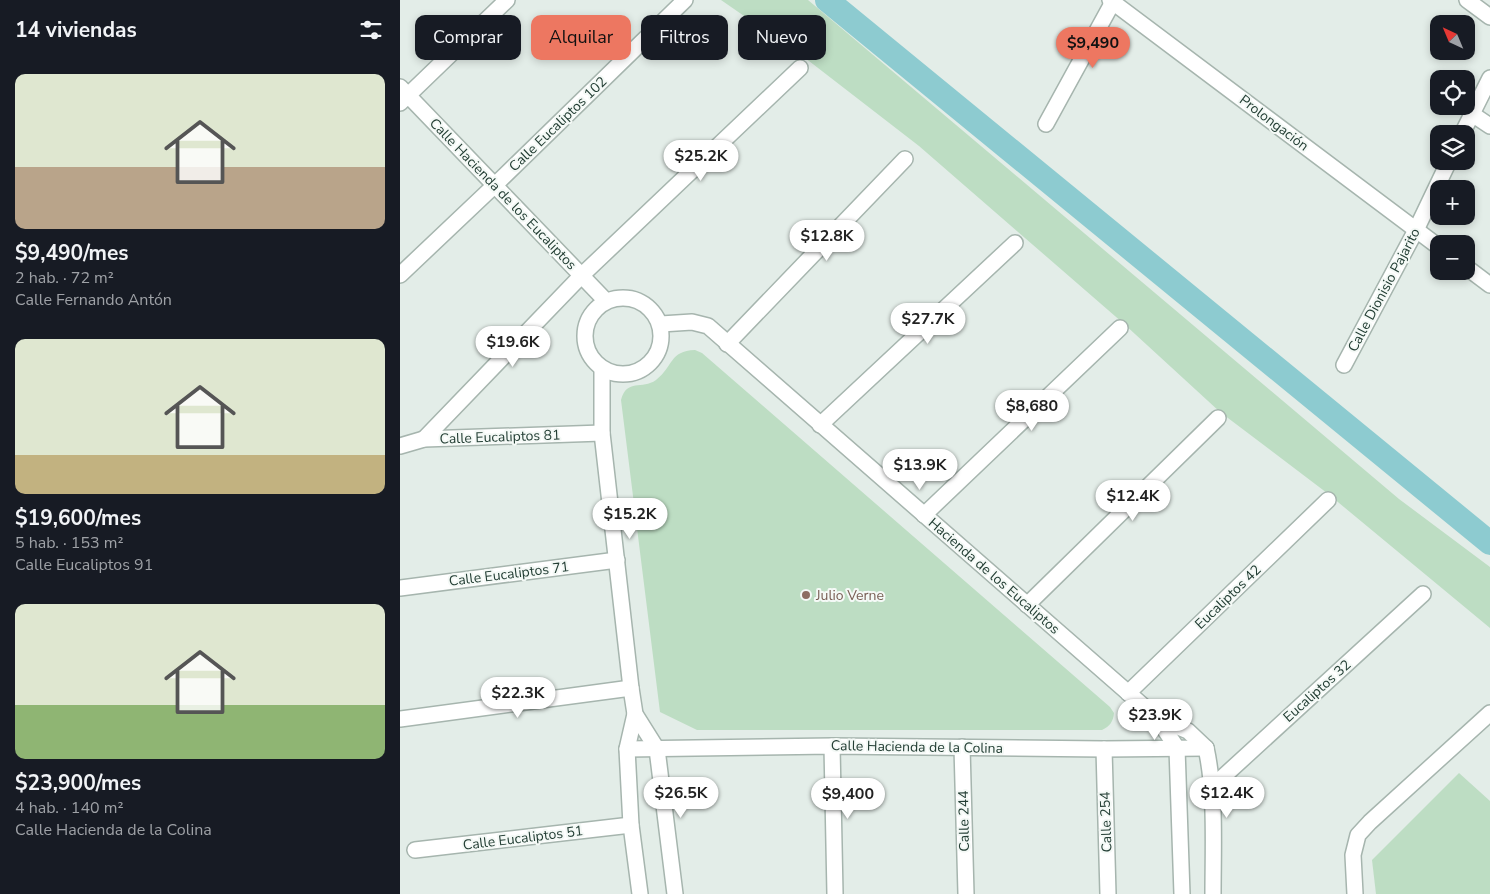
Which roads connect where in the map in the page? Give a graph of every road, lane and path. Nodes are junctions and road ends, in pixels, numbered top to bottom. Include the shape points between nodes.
1 (507, 0) edge
2 (685, 0) edge
3 (1467, 0) edge
4 (1112, 1) edge
5 (1490, 17) edge
6 (800, 68) dead end
7 (1490, 78) edge
8 (403, 95) edge
9 (1475, 108) edge
10 (1474, 115) edge
11 (1046, 124) dead end
12 (1490, 126) edge
13 (905, 159) dead end
14 (1445, 170) edge
15 (495, 186) junction
16 (1416, 230) junction
17 (1430, 240) edge
18 (1015, 243) dead end
19 (1475, 274) edge
20 (400, 275) edge
21 (582, 276) junction
22 (1490, 285) edge
23 (606, 302) junction
24 (661, 324) junction
25 (1120, 328) dead end
26 (727, 344) junction
27 (1344, 365) dead end
28 (602, 369) junction
29 (1218, 418) dead end
30 (820, 425) junction
31 (602, 433) junction
32 (424, 440) junction
33 (400, 446) edge
34 (1328, 500) dead end
35 (924, 515) junction
36 (617, 560) junction
37 (400, 588) edge
38 (1423, 594) dead end
39 (1027, 605) junction
40 (631, 688) junction
41 (1128, 693) junction
42 (1490, 713) edge
43 (635, 714) junction
44 (1157, 718) junction
45 (400, 719) edge
46 (832, 746) junction
47 (962, 747) junction
48 (1178, 748) junction
49 (1206, 748) junction
50 (627, 749) junction
51 (657, 749) junction
52 (1104, 750) junction
53 (1212, 787) junction
54 (631, 825) junction
55 (415, 850) dead end
56 (640, 894) edge
57 (674, 894) edge
58 (835, 894) edge
59 (966, 894) edge
60 (1108, 894) edge
61 (1182, 894) edge
62 (1213, 894) edge
63 (1355, 894) edge

1 - 8 street
2 - 15 street, Calle Eucaliptos 102
3 - 5 street
4 - 11 street
4 - 16 street, Prolongación
6 - 21 street
7 - 9 street
8 - 15 street, Calle Hacienda de los Eucaliptos
10 - 12 street
13 - 26 street
14 - 16 street, Calle Dionisio Pajarito
15 - 20 street, Calle Eucaliptos 102
15 - 21 street, Calle Hacienda de los Eucaliptos
16 - 17 street, Prolongación
16 - 27 street, Calle Dionisio Pajarito
18 - 30 street
19 - 22 street
21 - 23 street, Calle Hacienda de los Eucaliptos
21 - 32 street
23 - 24 street via 622,297 638,300 652,310
23 - 28 street via 593,312 585,334 590,357
24 - 26 street, Hacienda de los Eucaliptos via 692,322 708,326
24 - 28 street via 662,340 657,355 647,367 633,374 616,375
25 - 35 street
26 - 30 street, Hacienda de los Eucaliptos
28 - 31 street
29 - 39 street
30 - 35 street, Hacienda de los Eucaliptos
31 - 32 street, Calle Eucaliptos 81
31 - 36 street
32 - 33 street, Calle Eucaliptos 81
34 - 41 street, Eucaliptos 42
35 - 39 street, Hacienda de los Eucaliptos
36 - 37 street, Calle Eucaliptos 71
36 - 40 street
38 - 53 street, Eucaliptos 32
39 - 41 street, Hacienda de los Eucaliptos
40 - 43 street
40 - 45 street
41 - 44 street, Hacienda de los Eucaliptos
42 - 63 street via 1358,835 1353,855
43 - 50 street
43 - 51 street
44 - 48 street, Hacienda de los Eucaliptos
44 - 49 street, Hacienda de los Eucaliptos via 1188,731
46 - 47 street, Calle Hacienda de la Colina
46 - 51 street, Calle Hacienda de la Colina
46 - 58 street
47 - 52 street, Calle Hacienda de la Colina
47 - 59 street, Calle 244
48 - 49 street, Calle Hacienda de la Colina
48 - 52 street, Calle Hacienda de la Colina
48 - 61 street
49 - 53 street
50 - 51 street, Calle Hacienda de la Colina
50 - 54 street
51 - 57 street
52 - 60 street, Calle 254
53 - 62 street
54 - 55 street, Calle Eucaliptos 51
54 - 56 street

